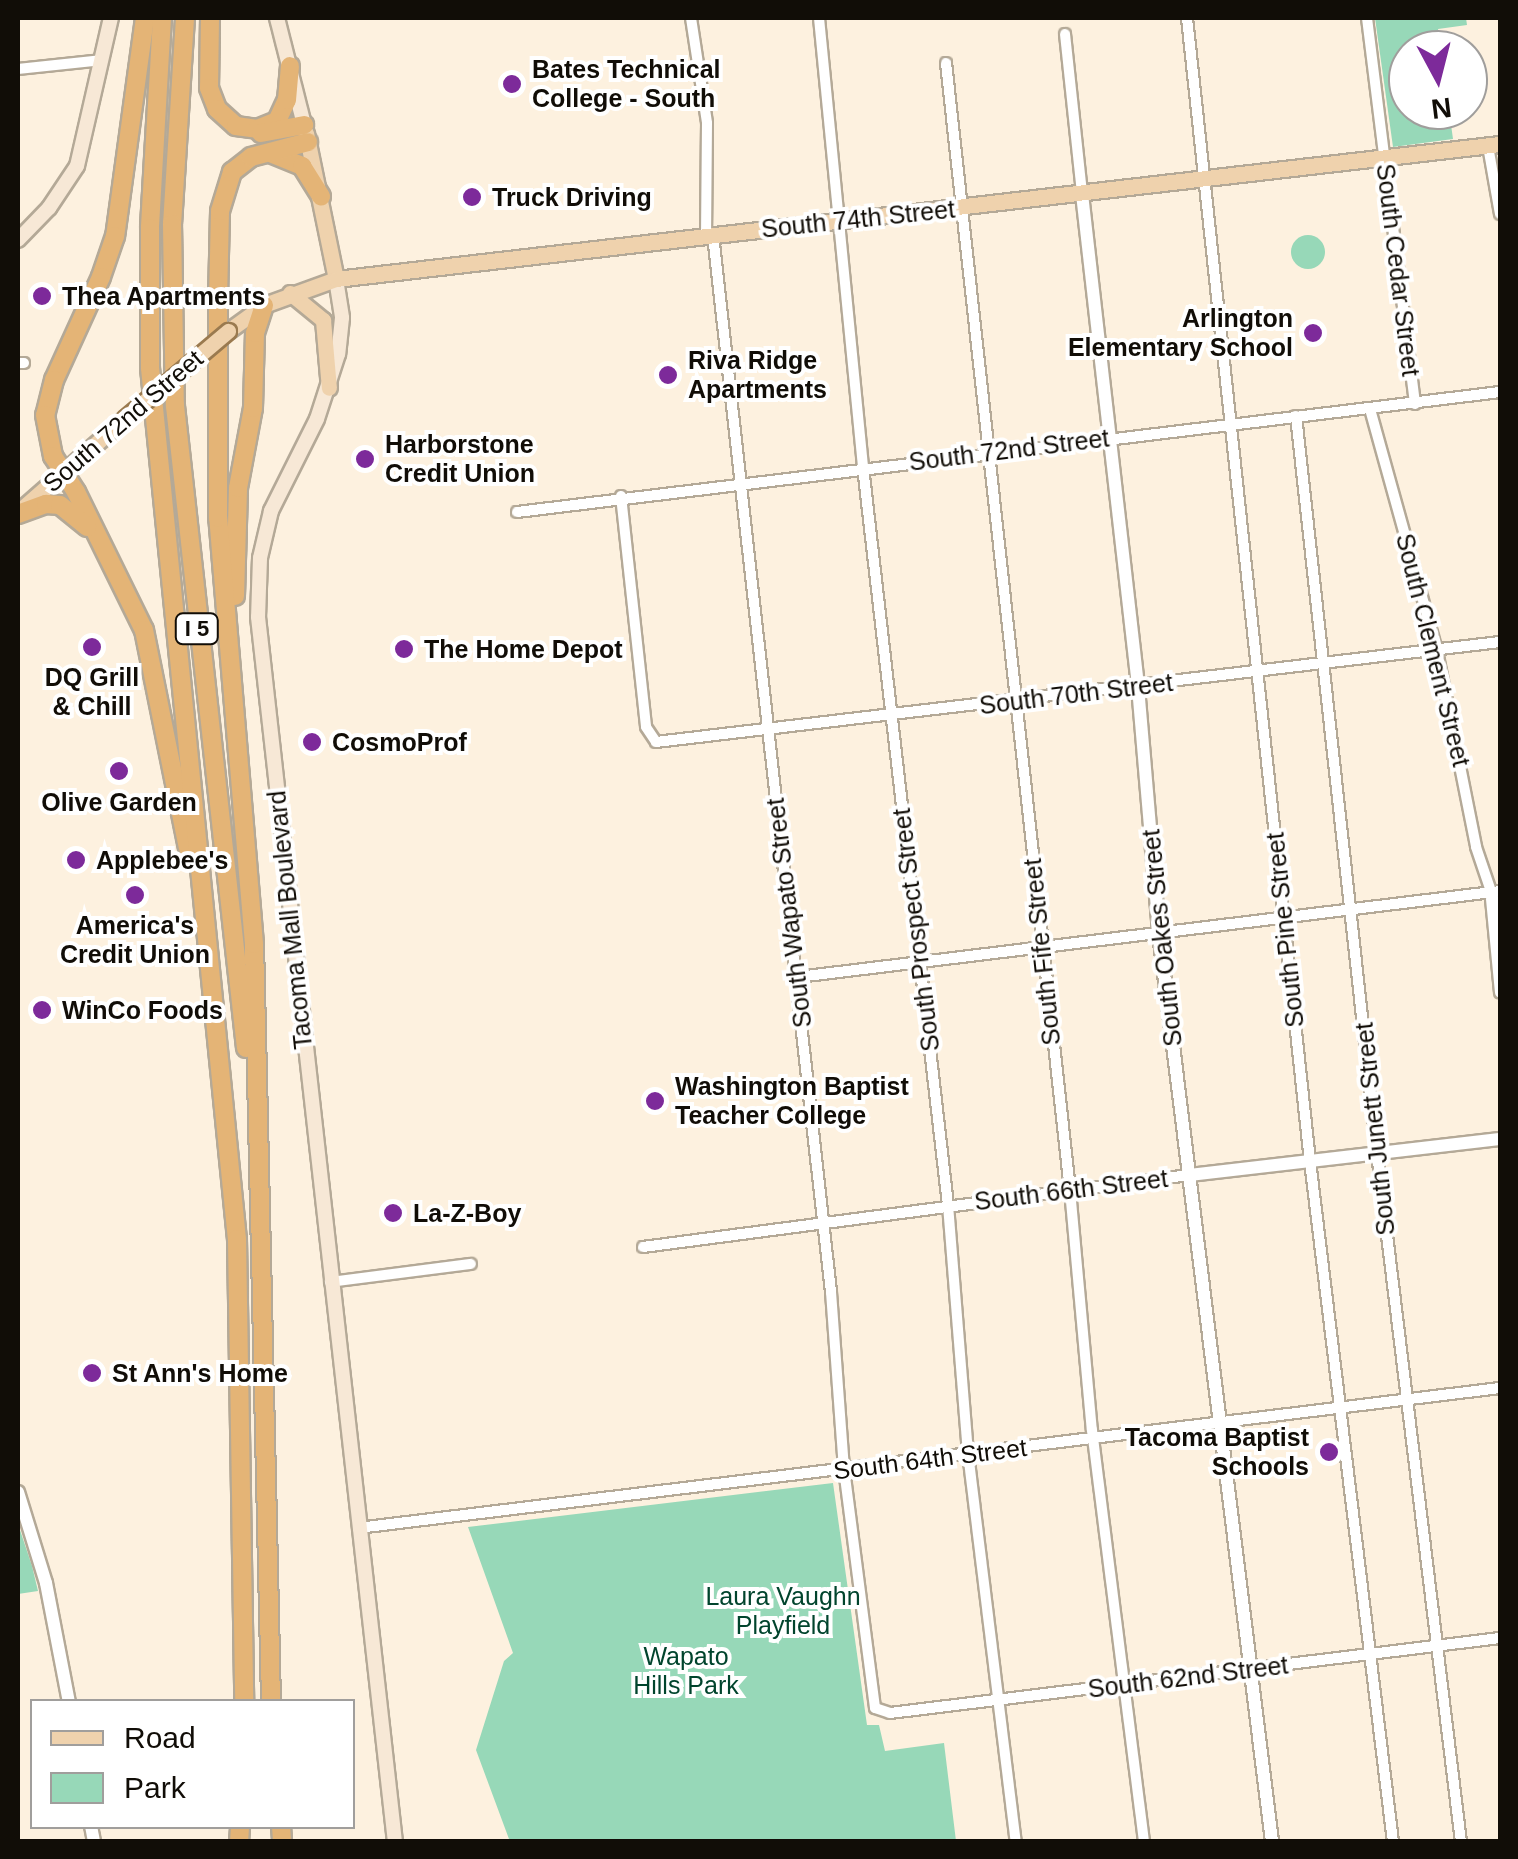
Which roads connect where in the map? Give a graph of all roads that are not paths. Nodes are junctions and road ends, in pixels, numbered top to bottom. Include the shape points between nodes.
1 (111, 18) edge
2 (145, 18) edge
3 (162, 18) edge
4 (185, 18) edge
5 (210, 18) edge
6 (277, 18) edge
7 (691, 18) edge
8 (819, 18) edge
9 (1187, 18) edge
10 (1368, 18) edge
11 (1065, 34) dead end
12 (103, 60) junction
13 (946, 62) dead end
14 (290, 66) junction
15 (18, 69) edge
16 (242, 129) junction
17 (306, 133) junction
18 (1494, 145) edge
19 (260, 155) junction
20 (1385, 159) junction
21 (1202, 181) junction
22 (1082, 194) junction
23 (321, 196) junction
24 (962, 207) junction
25 (1500, 214) edge
26 (840, 221) junction
27 (709, 235) junction
28 (18, 240) edge
29 (336, 279) junction
30 (290, 293) junction
31 (264, 305) junction
32 (228, 331) joint
33 (329, 388) junction
34 (1500, 392) edge
35 (1415, 404) junction
36 (1370, 409) junction
37 (1296, 416) junction
38 (1230, 424) junction
39 (1110, 438) junction
40 (989, 452) junction
41 (863, 468) junction
42 (63, 472) junction
43 (741, 482) junction
44 (621, 496) junction
45 (517, 512) dead end
46 (18, 513) edge
47 (106, 553) junction
48 (1500, 642) edge
49 (1438, 651) junction
50 (1324, 666) junction
51 (1258, 673) junction
52 (1138, 687) junction
53 (1016, 701) junction
54 (892, 715) junction
55 (767, 730) junction
56 (239, 732) junction
57 (1496, 892) edge
58 (1351, 910) junction
59 (1283, 918) junction
60 (1500, 918) edge
61 (1159, 933) junction
62 (1040, 948) junction
63 (920, 962) junction
64 (213, 973) junction
65 (798, 977) junction
66 (1500, 993) edge
67 (1500, 1139) edge
68 (1377, 1154) junction
69 (1310, 1161) junction
70 (1189, 1175) junction
71 (1070, 1190) junction
72 (948, 1205) junction
73 (823, 1221) junction
74 (261, 1238) junction
75 (643, 1246) dead end
76 (471, 1264) dead end
77 (330, 1282) junction
78 (1500, 1388) edge
79 (1405, 1399) junction
80 (1340, 1408) junction
81 (1220, 1424) junction
82 (1093, 1440) junction
83 (968, 1453) junction
84 (844, 1470) junction
85 (18, 1492) edge
86 (358, 1528) junction
87 (1500, 1638) edge
88 (1435, 1646) junction
89 (1369, 1654) junction
90 (1248, 1669) junction
91 (1124, 1684) junction
92 (68, 1699) edge
93 (244, 1699) edge
94 (273, 1699) edge
95 (998, 1699) junction
96 (876, 1710) joint
97 (395, 1842) edge
98 (1016, 1842) edge
99 (1144, 1842) edge
100 (1272, 1842) edge
101 (1393, 1842) edge
102 (1461, 1842) edge

1 - 12 main road
2 - 42 highway via 114,236 47,400 48,440
3 - 64 highway, I 5 via 150,368
4 - 74 highway, I 5 via 172,224 175,406
5 - 16 highway via 211,94 220,114
6 - 14 main road, Tacoma Mall Boulevard
7 - 27 street, South Wapato Street via 707,124
8 - 26 street, South Prospect Street
9 - 21 street, South Pine Street
10 - 20 street, South Cedar Street
11 - 22 street, South Oakes Street
12 - 15 street
12 - 28 main road via 77,166
13 - 24 street, South Fife Street
14 - 16 highway via 280,117 266,127
14 - 17 main road, Tacoma Mall Boulevard
16 - 17 highway
17 - 19 highway
17 - 23 main road, Tacoma Mall Boulevard
18 - 20 main road, South 74th Street
18 - 25 street
19 - 23 highway via 296,162
19 - 56 highway via 232,172 220,227 217,501
20 - 21 main road, South 74th Street
20 - 35 street, South Cedar Street
21 - 22 main road, South 74th Street
21 - 38 street, South Pine Street
22 - 24 main road, South 74th Street
22 - 39 street, South Oakes Street
23 - 29 main road, Tacoma Mall Boulevard
24 - 26 main road, South 74th Street
24 - 40 street, South Fife Street
26 - 27 main road, South 74th Street
26 - 41 street, South Prospect Street
27 - 29 main road, South 74th Street
27 - 43 street, South Wapato Street
29 - 30 main road, South 74th Street
29 - 33 main road, Tacoma Mall Boulevard via 342,329
30 - 31 main road, South 74th Street
30 - 33 main road via 322,320
31 - 32 main road, South 74th Street
31 - 56 highway via 255,333 253,408 236,532
32 - 42 main road, South 72nd Street, bridge
33 - 77 main road, Tacoma Mall Boulevard via 271,512 260,558 258,617
34 - 35 street, South 72nd Street
35 - 36 street, South 72nd Street
36 - 37 street, South 72nd Street
36 - 49 street, South Clement Street
37 - 38 street, South 72nd Street
37 - 50 street, South Junett Street
38 - 39 street, South 72nd Street
38 - 51 street, South Pine Street
39 - 40 street, South 72nd Street
39 - 52 street, South Oakes Street
40 - 41 street, South 72nd Street
40 - 53 street, South Fife Street
41 - 43 street, South 72nd Street
41 - 54 street, South Prospect Street
42 - 46 main road, South 72nd Street
42 - 47 highway
43 - 44 street, South 72nd Street
43 - 55 street, South Wapato Street
44 - 45 street, South 72nd Street
44 - 55 street, South 70th Street via 652,740
46 - 47 highway via 46,504 65,507
47 - 64 highway via 150,651
48 - 49 street, South 70th Street
49 - 50 street, South 70th Street
49 - 57 street, South Clement Street via 1476,847
50 - 51 street, South 70th Street
50 - 58 street, South Junett Street
51 - 52 street, South 70th Street
51 - 59 street, South Pine Street
52 - 53 street, South 70th Street
52 - 61 street, South Oakes Street
53 - 54 street, South 70th Street
53 - 62 street, South Fife Street
54 - 55 street, South 70th Street
54 - 63 street, South Prospect Street
55 - 65 street, South Wapato Street
56 - 74 highway via 254,944
57 - 58 street
57 - 60 street
57 - 66 street
58 - 59 street
58 - 68 street, South Junett Street
59 - 61 street
59 - 69 street, South Pine Street
61 - 62 street
61 - 70 street, South Oakes Street
62 - 63 street
62 - 71 street, South Fife Street
63 - 65 street
63 - 72 street, South Prospect Street
64 - 93 highway, I 5 via 240,1290
65 - 73 street, South Wapato Street
67 - 68 street, South 66th Street
68 - 69 street, South 66th Street
68 - 79 street, South Junett Street
69 - 70 street, South 66th Street
69 - 80 street, South Pine Street
70 - 71 street, South 66th Street
70 - 81 street, South Oakes Street
71 - 72 street, South 66th Street
71 - 82 street, South Fife Street
72 - 73 street, South 66th Street
72 - 83 street, South Prospect Street
73 - 75 street, South 66th Street
73 - 84 street, South Wapato Street
74 - 94 highway, I 5
76 - 77 street
77 - 86 main road, Tacoma Mall Boulevard
78 - 79 street, South 64th Street
79 - 80 street, South 64th Street
79 - 88 street, South Junett Street
80 - 81 street, South 64th Street
80 - 89 street, South Pine Street
81 - 82 street, South 64th Street
81 - 90 street, South Oakes Street
82 - 83 street, South 64th Street
82 - 91 street, South Fife Street
83 - 84 street, South 64th Street
83 - 95 street, South Prospect Street
84 - 86 street, South 64th Street
84 - 96 street, South Wapato Street
85 - 92 street via 46,1582
86 - 97 main road, Tacoma Mall Boulevard
87 - 88 street, South 62nd Street
88 - 89 street, South 62nd Street
88 - 102 street, South Junett Street
89 - 90 street, South 62nd Street
89 - 101 street, South Pine Street
90 - 91 street, South 62nd Street
90 - 100 street, South Oakes Street
91 - 95 street, South 62nd Street
91 - 99 street, South Fife Street
95 - 96 street, South 62nd Street
95 - 98 street, South Prospect Street

